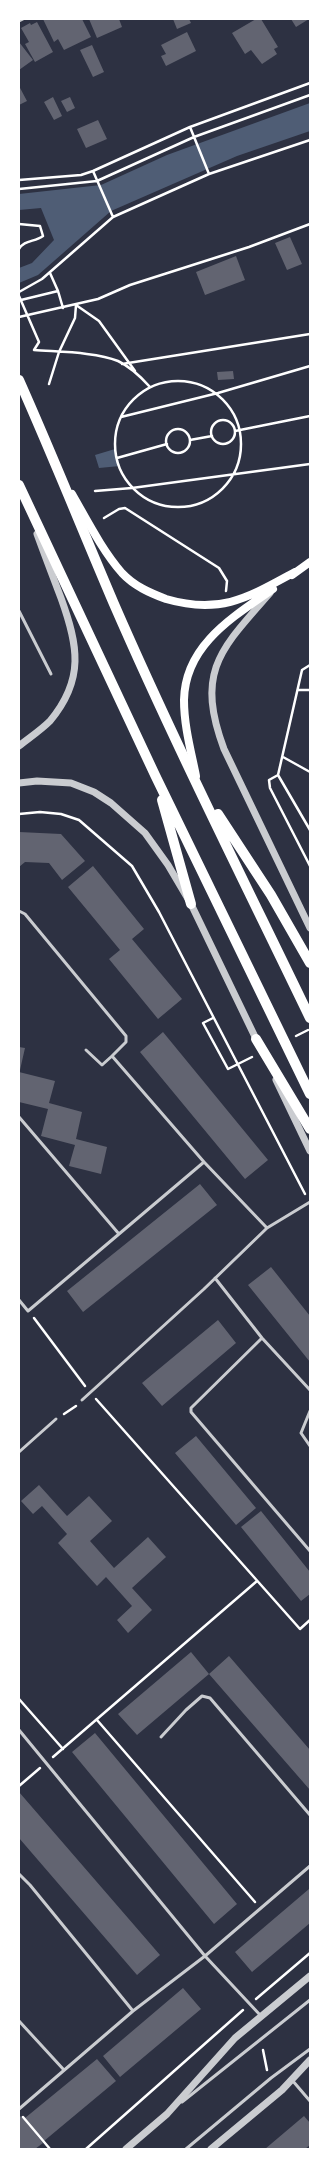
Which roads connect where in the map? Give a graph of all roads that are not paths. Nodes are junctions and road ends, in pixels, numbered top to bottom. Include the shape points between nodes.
1 (24, 19) edge
2 (19, 22) edge
3 (19, 380) edge
4 (62, 476) junction
5 (21, 489) edge
6 (310, 562) edge
7 (295, 572) junction
8 (276, 587) junction
9 (19, 611) edge
10 (51, 674) dead end
11 (19, 746) edge
12 (155, 775) junction
13 (19, 783) edge
14 (197, 783) junction
15 (191, 904) junction
16 (19, 911) edge
17 (310, 928) edge
18 (310, 964) edge
19 (310, 1018) edge
20 (256, 1039) junction
21 (86, 1050) dead end
22 (112, 1056) junction
23 (310, 1094) edge
24 (19, 1117) edge
25 (310, 1128) edge
26 (310, 1151) edge
27 (204, 1162) junction
28 (309, 1202) edge
29 (267, 1228) junction
30 (120, 1234) junction
31 (215, 1278) junction
32 (19, 1300) edge
33 (262, 1338) junction
34 (310, 1390) edge
35 (82, 1400) dead end
36 (310, 1412) edge
37 (56, 1418) dead end
38 (310, 1446) edge
39 (19, 1452) edge
40 (310, 1551) edge
41 (20, 1733) edge
42 (161, 1737) dead end
43 (310, 1815) edge
44 (310, 1866) edge
45 (19, 1874) edge
46 (205, 1956) junction
47 (310, 1976) edge
48 (310, 2000) edge
49 (133, 2011) junction
50 (261, 2016) junction
51 (19, 2020) edge
52 (310, 2049) edge
53 (310, 2060) edge
54 (64, 2070) junction
55 (292, 2080) junction
56 (310, 2101) edge
57 (19, 2109) edge
58 (167, 2114) junction
59 (126, 2149) edge
60 (186, 2149) edge
61 (211, 2149) edge

1 - 2 lane
3 - 4 main road
4 - 7 main road via 103,548 123,574 137,586 156,595 182,603 206,606 230,603
4 - 14 main road via 115,605
5 - 11 street via 71,628 76,664 72,683 61,705 49,722
5 - 12 main road
6 - 7 main road
7 - 8 main road
8 - 14 main road via 214,633 194,661 186,679 185,720
8 - 17 street via 226,646 217,664 211,703 224,749
9 - 10 lane
12 - 15 main road
12 - 23 main road
13 - 15 street via 71,783 94,792 111,803 145,833
14 - 18 main road via 271,895
14 - 19 main road
15 - 20 street
16 - 22 lane via 25,914 126,1036 126,1042
20 - 25 main road
20 - 26 street
21 - 22 lane via 102,1065
22 - 27 lane
24 - 30 lane
27 - 29 lane
27 - 30 lane
28 - 29 lane
29 - 31 lane
30 - 32 lane via 28,1311
31 - 33 lane
31 - 35 lane
33 - 34 lane
33 - 40 lane via 191,1408 191,1412
36 - 38 lane via 300,1433
37 - 39 lane
41 - 46 lane
42 - 43 lane via 202,1696 210,1698
44 - 46 lane
45 - 49 lane
46 - 49 lane
46 - 50 lane
47 - 50 street
48 - 58 lane
49 - 54 lane
50 - 58 street via 235,2038
51 - 54 lane
52 - 60 lane
53 - 55 street
54 - 57 lane
55 - 56 lane
55 - 61 street
58 - 59 street

